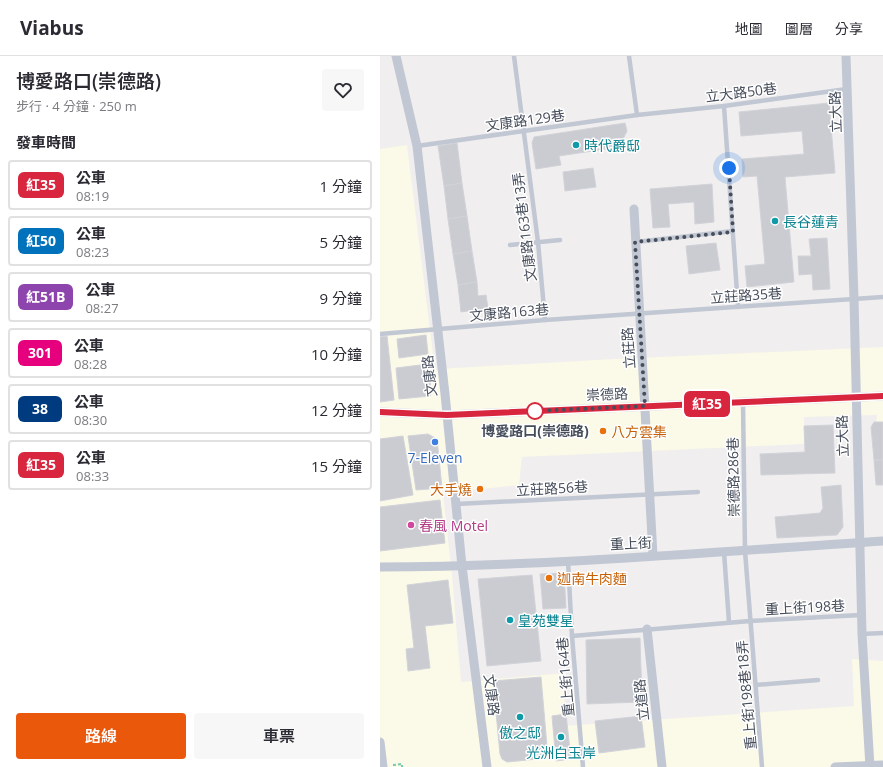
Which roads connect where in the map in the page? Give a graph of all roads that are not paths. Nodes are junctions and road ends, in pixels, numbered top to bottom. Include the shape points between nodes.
1 (396, 56) edge
2 (514, 56) edge
3 (629, 56) edge
4 (846, 56) edge
5 (848, 89) junction
6 (724, 106) junction
7 (637, 115) junction
8 (523, 131) junction
9 (417, 146) junction
10 (634, 209) dead end
11 (733, 232) junction
12 (560, 240) dead end
13 (538, 242) junction
14 (635, 242) junction
15 (510, 245) dead end
16 (883, 297) edge
17 (854, 299) junction
18 (738, 307) junction
19 (639, 313) junction
20 (545, 320) junction
21 (438, 329) junction
22 (380, 334) edge
23 (883, 396) edge
24 (855, 397) junction
25 (743, 402) junction
26 (645, 406) junction
27 (380, 412) edge
28 (447, 415) junction
29 (698, 492) dead end
30 (650, 494) junction
31 (456, 504) junction
32 (883, 541) edge
33 (860, 543) junction
34 (745, 551) junction
35 (724, 552) junction
36 (653, 556) junction
37 (568, 561) junction
38 (462, 566) junction
39 (380, 567) edge
40 (861, 615) junction
41 (750, 621) junction
42 (729, 622) junction
43 (647, 629) junction
44 (883, 633) edge
45 (862, 634) junction
46 (572, 636) junction
47 (818, 680) dead end
48 (756, 685) junction
49 (380, 742) edge
50 (883, 765) edge
51 (870, 766) edge
52 (383, 767) edge
53 (487, 767) edge
54 (583, 767) edge
55 (662, 767) edge
56 (762, 767) edge
57 (835, 767) edge

1 - 9 street, 文康路
2 - 8 lane, 文康路163巷13弄
3 - 7 lane
4 - 5 street, 立大路
5 - 6 lane, 立大路50巷
5 - 17 street, 立大路
6 - 7 lane, 立大路50巷
6 - 11 lane
7 - 8 lane, 文康路129巷
8 - 9 lane, 文康路129巷
8 - 13 lane, 文康路163巷13弄
9 - 21 street, 文康路
10 - 14 street, 立莊路
11 - 14 lane
11 - 18 lane
12 - 13 lane
13 - 15 lane
13 - 20 lane, 文康路163巷13弄
14 - 19 street, 立莊路
16 - 17 lane, 立莊路35巷
17 - 18 lane, 立莊路35巷
17 - 24 street, 立大路
18 - 19 lane, 立莊路35巷
19 - 20 lane, 文康路163巷
19 - 26 street, 立莊路
20 - 21 lane, 文康路163巷
21 - 22 lane, 文康路163巷
21 - 28 street, 文康路
23 - 24 street, 崇德路
24 - 25 street, 崇德路
24 - 33 street, 立大路
25 - 26 street, 崇德路
25 - 34 lane, 崇德路286巷
26 - 28 street, 崇德路
26 - 30 street, 立莊路
27 - 28 street, 崇德路
28 - 31 street, 文康路
29 - 30 lane, 立莊路56巷
30 - 31 lane, 立莊路56巷
30 - 36 street, 立莊路
31 - 38 street, 文康路
32 - 33 street, 重上街
33 - 34 street, 重上街
33 - 40 street, 立大路
34 - 35 street, 重上街
34 - 41 lane, 崇德路286巷
35 - 36 street, 重上街
35 - 42 lane
36 - 37 street, 重上街
37 - 38 street, 重上街
37 - 46 lane, 重上街164巷
38 - 39 street, 重上街
38 - 53 street, 文康路
40 - 41 lane, 重上街198巷
40 - 45 street, 立大路
41 - 42 lane
41 - 48 lane, 重上街198巷18弄
42 - 43 lane
43 - 46 lane
43 - 55 street, 立道路
44 - 45 lane
45 - 51 street, 立大路
46 - 54 lane, 重上街164巷
47 - 48 lane
48 - 56 lane, 重上街198巷18弄
49 - 52 street
50 - 51 street
51 - 57 street

